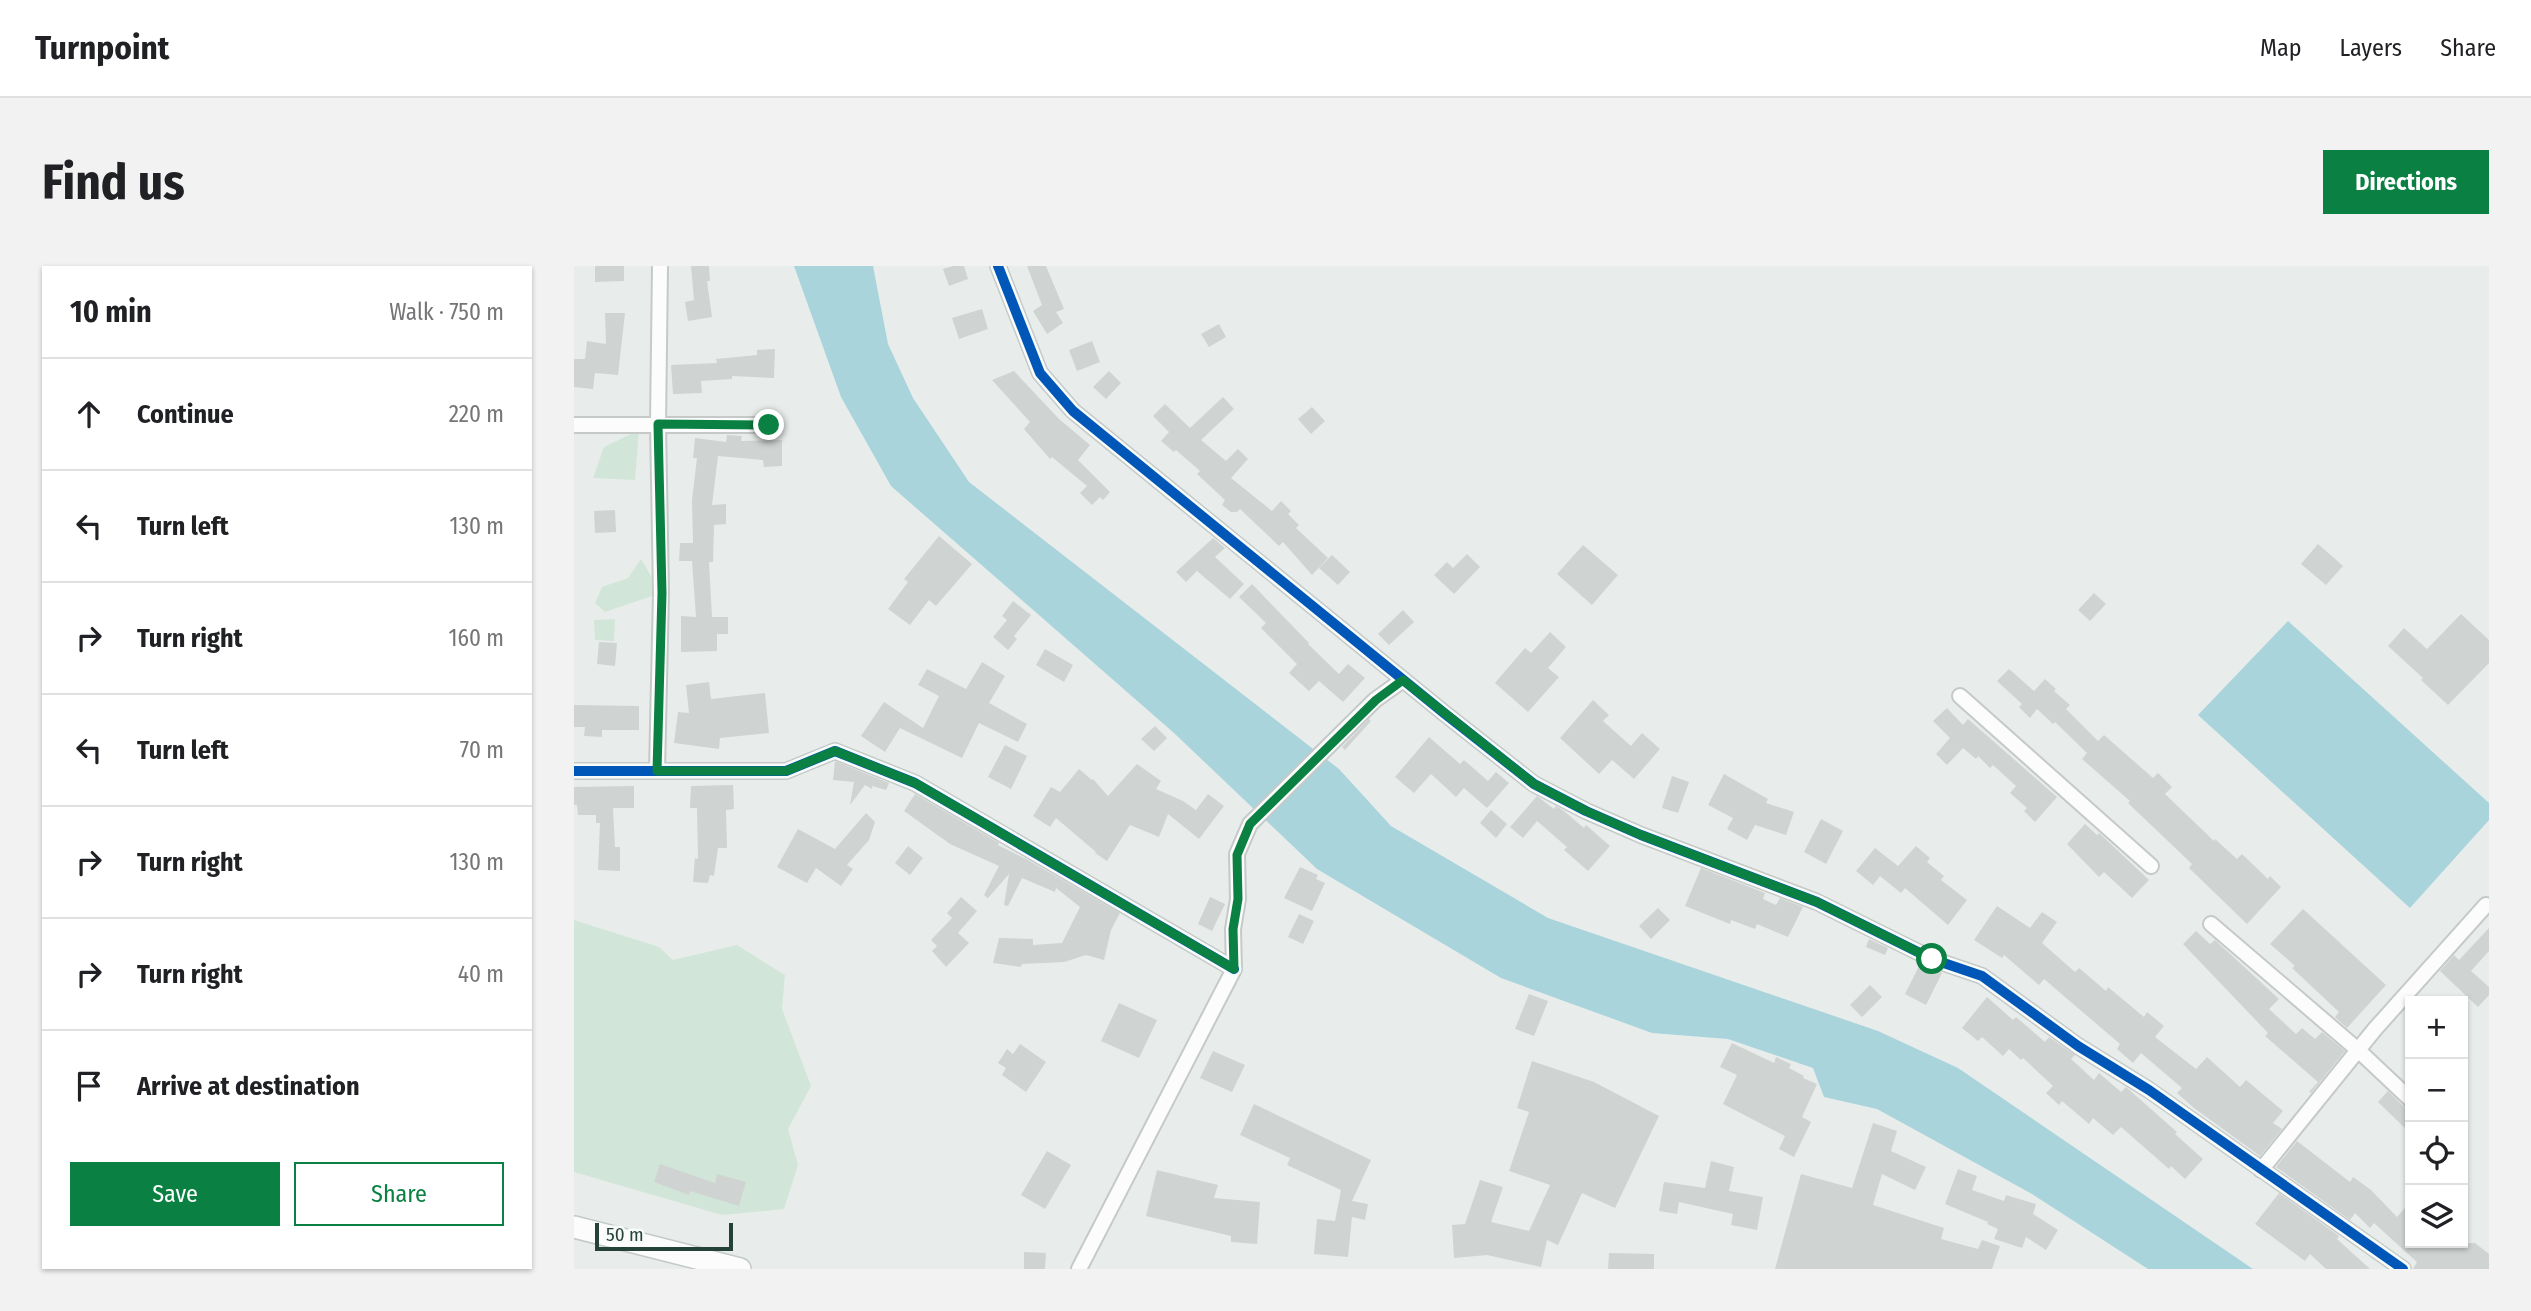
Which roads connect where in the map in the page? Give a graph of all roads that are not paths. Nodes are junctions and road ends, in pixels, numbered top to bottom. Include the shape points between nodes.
1 (660, 266) edge
2 (998, 266) edge
3 (658, 424) junction
4 (574, 425) edge
5 (769, 425) dead end
6 (1403, 680) junction
7 (1960, 696) dead end
8 (574, 771) edge
9 (657, 771) junction
10 (2151, 866) dead end
11 (2486, 905) dead end
12 (2211, 925) dead end
13 (1234, 969) junction
14 (2358, 1051) junction
15 (2405, 1094) edge
16 (2261, 1170) junction
17 (574, 1227) edge
18 (681, 1262) edge
19 (740, 1269) edge
20 (1079, 1269) edge
21 (2403, 1269) edge

1 - 3 street
2 - 6 street via 1040,373 1073,411
3 - 4 street
3 - 5 street
3 - 9 street via 662,593
6 - 13 street via 1376,700 1250,824 1237,855
6 - 16 street via 1534,784 1586,811 1817,902 1932,959 1982,976
7 - 10 street
8 - 9 street
9 - 13 street via 786,771 835,751 915,783
11 - 14 street
12 - 14 street
13 - 20 street
14 - 15 street
14 - 16 street
16 - 21 street
17 - 18 street
18 - 19 street

